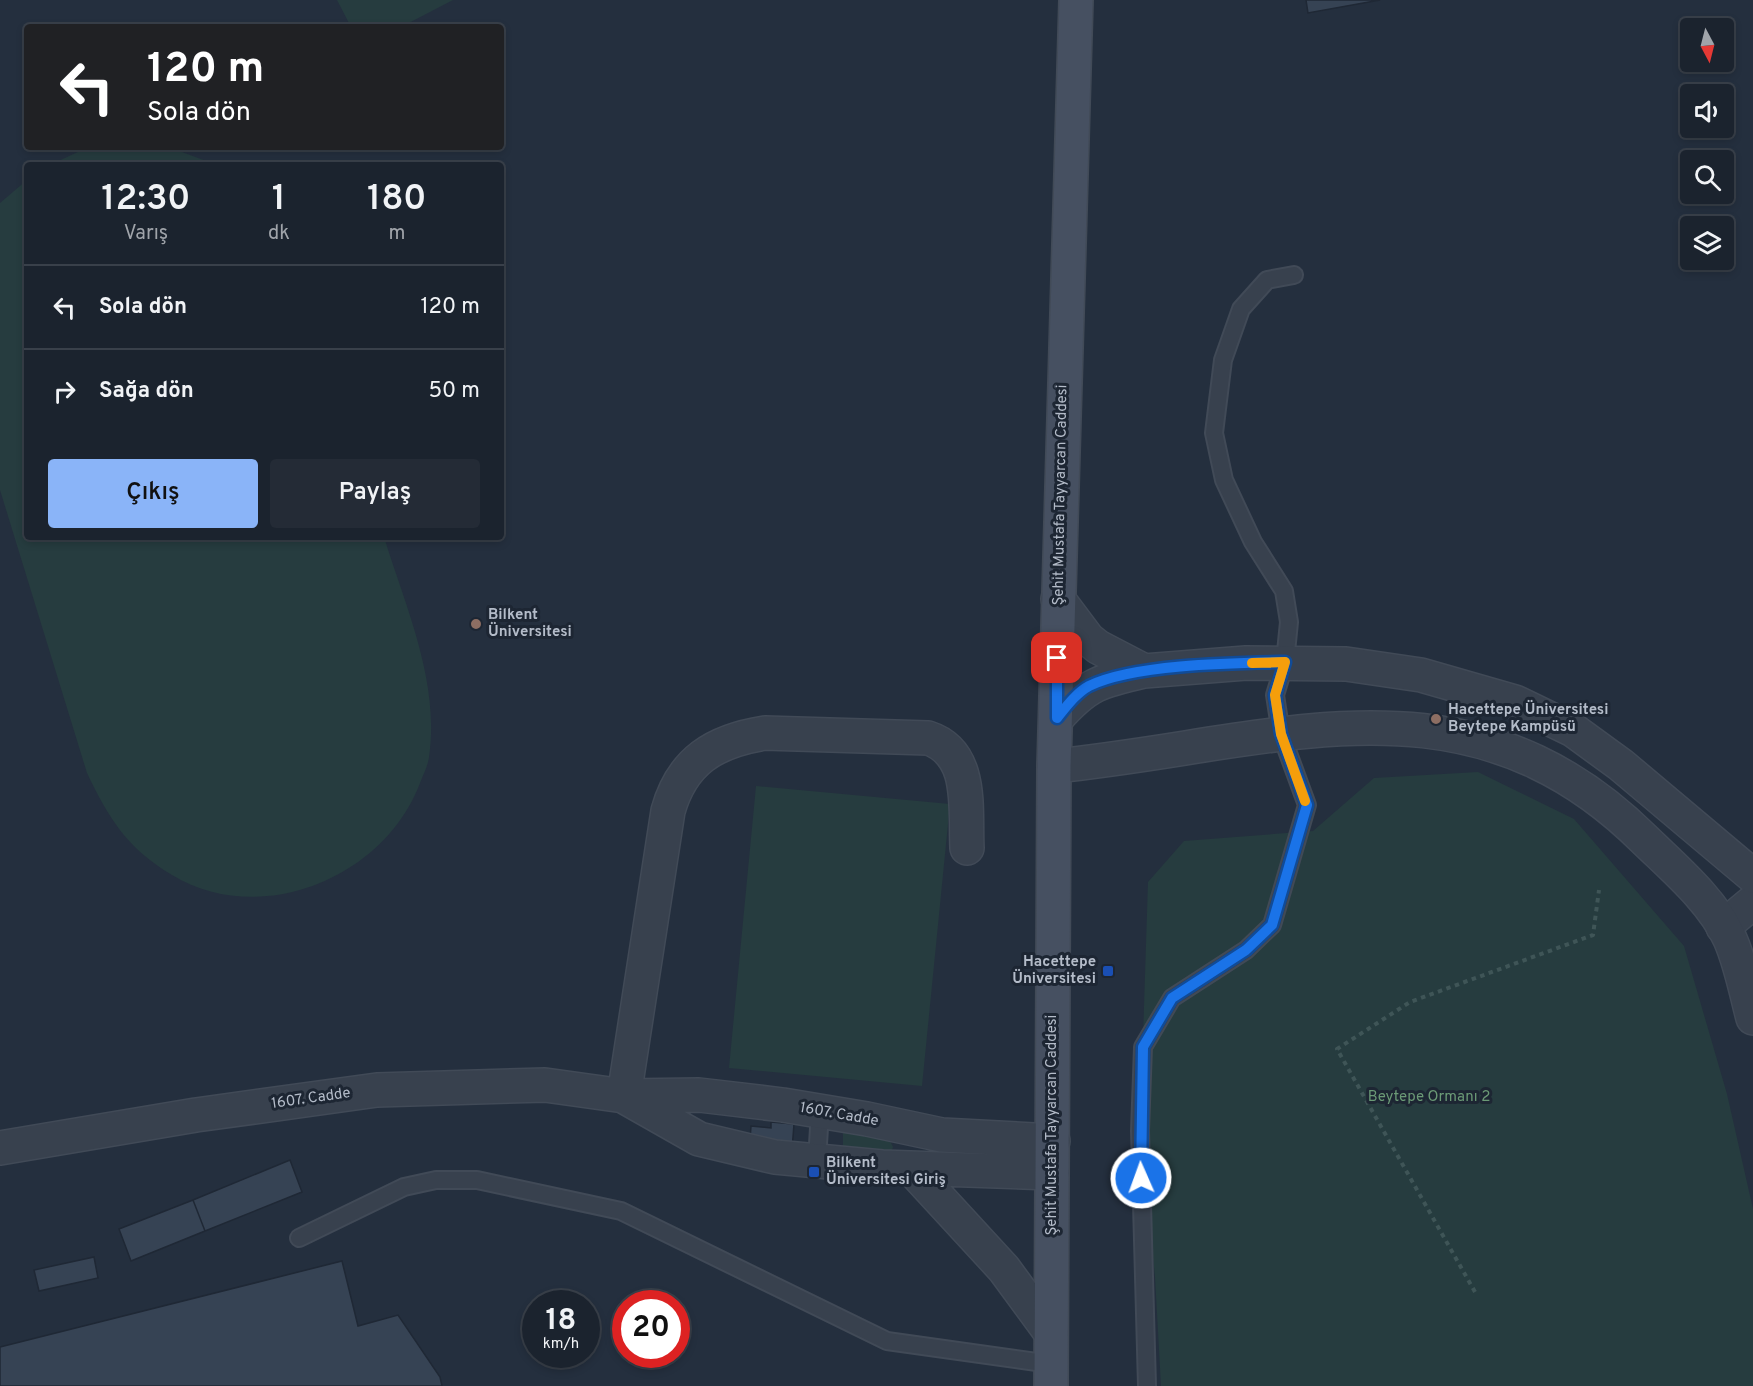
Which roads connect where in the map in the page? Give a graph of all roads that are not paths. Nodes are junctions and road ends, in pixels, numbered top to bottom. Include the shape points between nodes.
1 (1076, 0) edge
2 (1294, 275) dead end
3 (1058, 599) junction
4 (1285, 662) junction
5 (1144, 671) junction
6 (1057, 718) junction
7 (1281, 734) junction
8 (1054, 766) junction
9 (967, 848) dead end
10 (1753, 876) edge
11 (1753, 902) edge
12 (1723, 927) junction
13 (1745, 961) edge
14 (1753, 1018) edge
15 (624, 1096) junction
16 (820, 1111) junction
17 (914, 1130) junction
18 (1053, 1141) junction
19 (0, 1148) edge
20 (817, 1161) junction
21 (912, 1169) junction
22 (1052, 1173) junction
23 (299, 1238) dead end
24 (1051, 1361) edge
25 (1147, 1386) edge

1 - 3 main road, Şehit Mustafa Tayyarcan Caddesi
2 - 4 lane via 1267,280 1241,309 1223,360 1214,433 1224,480 1253,542 1284,591 1289,622
3 - 5 street via 1088,639
3 - 6 main road, Şehit Mustafa Tayyarcan Caddesi
4 - 5 street
4 - 7 lane via 1275,695
4 - 10 street via 1346,664 1421,675 1515,702 1573,730 1602,751
5 - 6 street via 1089,686
6 - 8 main road, Şehit Mustafa Tayyarcan Caddesi
7 - 8 street
7 - 12 street via 1357,726 1415,728 1487,741 1546,766 1614,809 1715,912
7 - 25 lane via 1307,805 1272,925 1246,950 1172,998 1143,1047 1140,1131
8 - 18 main road, Şehit Mustafa Tayyarcan Caddesi
9 - 15 street via 963,775 949,748 928,738 765,733 741,737 697,760 675,787 668,811
11 - 12 street
12 - 13 street
13 - 14 street
15 - 16 street, 1607. Cadde via 699,1095
15 - 19 street, 1607. Cadde via 545,1084 377,1090
15 - 20 street, 1607. Cadde via 699,1139 775,1157
16 - 17 street, 1607. Cadde
16 - 20 lane
17 - 18 street, 1607. Cadde via 957,1137
17 - 21 lane
18 - 22 main road, Şehit Mustafa Tayyarcan Caddesi
20 - 21 street, 1607. Cadde
21 - 22 street, 1607. Cadde
21 - 24 street via 1004,1269
22 - 24 main road, Şehit Mustafa Tayyarcan Caddesi
23 - 24 lane via 404,1187 436,1180 477,1180 621,1211 887,1341

